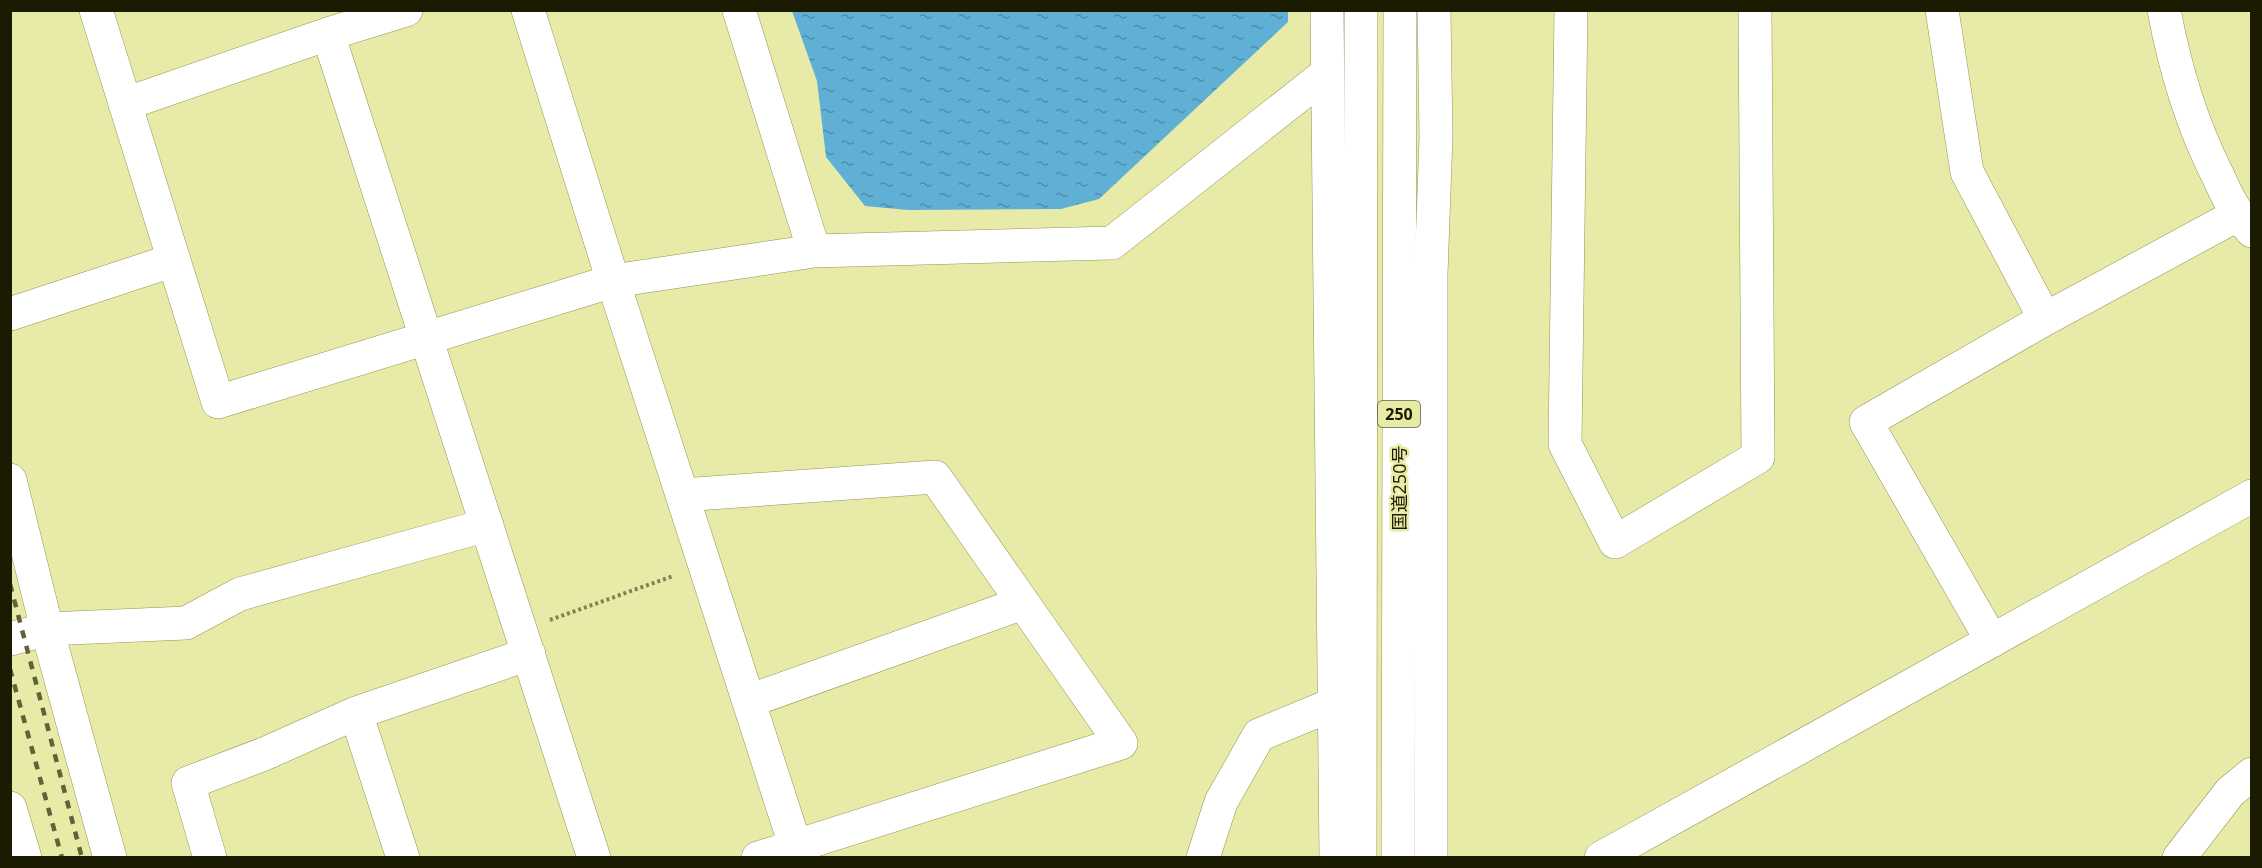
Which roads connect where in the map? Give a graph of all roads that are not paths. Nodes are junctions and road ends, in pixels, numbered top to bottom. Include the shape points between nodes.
1 (96, 10) edge
2 (406, 10) edge
3 (528, 10) edge
4 (738, 10) edge
5 (1327, 10) edge
6 (1361, 10) edge
7 (1400, 10) edge
8 (1434, 10) edge
9 (1571, 10) edge
10 (1755, 10) edge
11 (1942, 10) edge
12 (2164, 10) edge
13 (328, 34) junction
14 (1326, 74) junction
15 (125, 104) junction
16 (2244, 223) edge
17 (814, 252) junction
18 (174, 260) junction
19 (613, 281) junction
20 (10, 314) edge
21 (2045, 319) junction
22 (427, 338) junction
23 (10, 480) edge
24 (682, 495) junction
25 (2252, 496) edge
26 (487, 525) junction
27 (1023, 603) junction
28 (46, 629) junction
29 (10, 639) edge
30 (1992, 641) junction
31 (525, 643) junction
32 (749, 701) junction
33 (1334, 704) junction
34 (356, 713) junction
35 (2252, 774) edge
36 (10, 808) edge
37 (795, 845) junction
38 (25, 858) edge
39 (110, 858) edge
40 (210, 858) edge
41 (403, 858) edge
42 (594, 858) edge
43 (758, 858) edge
44 (1203, 858) edge
45 (1336, 858) edge
46 (1359, 858) edge
47 (1398, 858) edge
48 (1431, 858) edge
49 (1601, 858) edge
50 (2179, 858) edge

1 - 15 main road
2 - 13 main road
3 - 19 main road
4 - 17 main road
5 - 14 main road
6 - 46 main road, 250
7 - 47 main road, 国道250号 / 250
8 - 48 main road
9 - 10 main road via 1565,444 1615,542 1758,457
11 - 21 main road via 1967,172
12 - 16 main road via 2174,63 2204,148
13 - 15 main road
13 - 22 main road
14 - 17 main road via 1112,243
14 - 33 main road
15 - 18 main road
16 - 21 main road
17 - 19 main road
18 - 20 main road
18 - 22 main road via 218,402
19 - 22 main road
19 - 24 main road
21 - 30 main road via 1866,422
22 - 26 main road
23 - 28 main road
24 - 27 main road via 935,477
24 - 32 main road
25 - 30 main road
26 - 28 main road via 240,594 186,624
26 - 31 main road
27 - 32 main road
27 - 37 main road via 1121,743
28 - 29 main road
28 - 39 main road
30 - 49 main road
31 - 34 main road
31 - 42 main road
32 - 37 main road
33 - 44 main road via 1259,735 1221,802
33 - 45 main road
34 - 40 main road via 188,783
34 - 41 main road
35 - 50 main road via 2230,792
36 - 38 main road
37 - 43 main road

